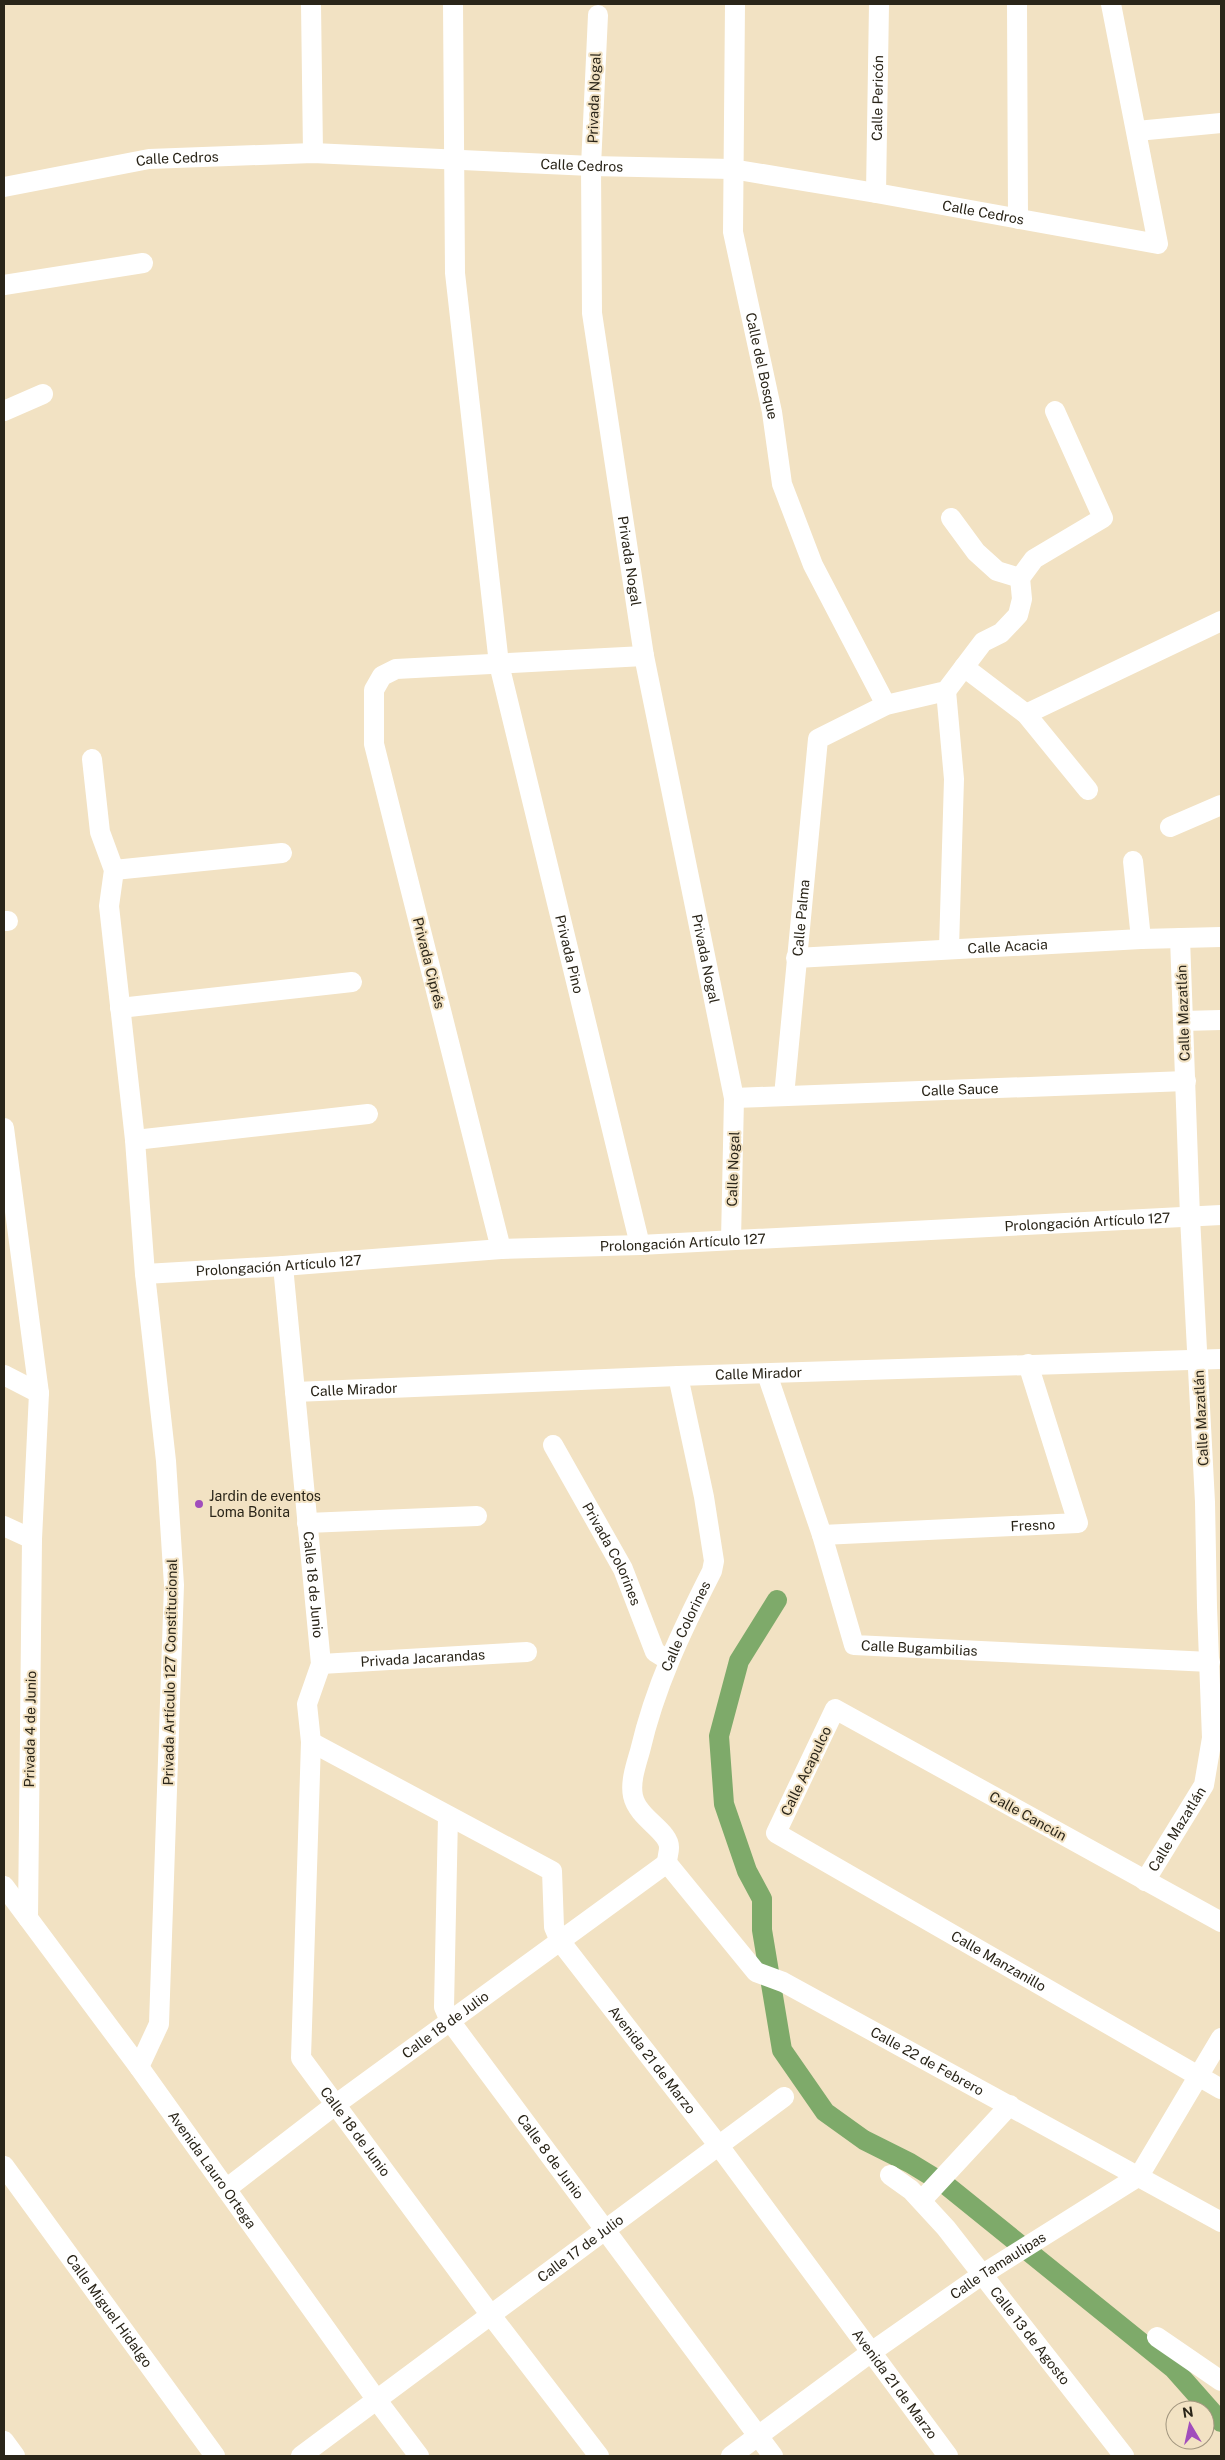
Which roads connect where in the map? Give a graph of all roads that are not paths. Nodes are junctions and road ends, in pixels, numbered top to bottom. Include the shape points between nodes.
1 (311, 4) edge
2 (453, 4) edge
3 (735, 4) edge
4 (878, 4) edge
5 (1017, 4) edge
6 (1111, 4) edge
7 (598, 16) dead end
8 (1221, 123) edge
9 (1137, 130) junction
10 (313, 153) junction
11 (453, 158) junction
12 (591, 166) junction
13 (732, 170) junction
14 (4, 186) edge
15 (876, 193) junction
16 (1018, 219) junction
17 (143, 263) dead end
18 (4, 284) edge
19 (44, 394) dead end
20 (4, 411) edge
21 (1055, 411) dead end
22 (951, 518) dead end
23 (1020, 578) junction
24 (1221, 621) edge
25 (644, 656) junction
26 (498, 664) junction
27 (964, 667) junction
28 (946, 691) junction
29 (886, 705) junction
30 (1026, 714) junction
31 (92, 758) dead end
32 (1088, 790) dead end
33 (1221, 805) edge
34 (1170, 827) dead end
35 (282, 853) dead end
36 (1133, 861) dead end
37 (114, 870) junction
38 (1221, 936) edge
39 (1180, 938) junction
40 (1142, 939) junction
41 (949, 948) junction
42 (796, 958) junction
43 (352, 982) dead end
44 (120, 1008) junction
45 (1221, 1020) edge
46 (1183, 1021) junction
47 (1186, 1080) junction
48 (784, 1096) junction
49 (734, 1098) junction
50 (368, 1114) dead end
51 (4, 1128) edge
52 (135, 1140) junction
53 (1221, 1215) edge
54 (1190, 1217) junction
55 (731, 1240) junction
56 (640, 1245) junction
57 (501, 1249) junction
58 (282, 1266) junction
59 (145, 1274) junction
60 (1221, 1359) edge
61 (1198, 1360) junction
62 (1028, 1364) junction
63 (768, 1374) junction
64 (4, 1375) edge
65 (678, 1376) junction
66 (295, 1392) junction
67 (40, 1393) junction
68 (553, 1445) dead end
69 (1213, 1502) edge
70 (477, 1516) dead end
71 (307, 1523) junction
72 (4, 1526) edge
73 (822, 1535) junction
74 (32, 1539) junction
75 (1214, 1608) edge
76 (527, 1652) dead end
77 (668, 1660) junction
78 (1210, 1662) junction
79 (321, 1664) junction
80 (836, 1709) joint
81 (311, 1742) junction
82 (448, 1816) junction
83 (776, 1833) joint
84 (667, 1862) junction
85 (1146, 1881) junction
86 (4, 1886) edge
87 (28, 1918) junction
88 (1221, 1922) edge
89 (560, 1941) junction
90 (450, 2021) junction
91 (1221, 2038) edge
92 (139, 2067) junction
93 (1200, 2077) junction
94 (1221, 2088) edge
95 (784, 2097) dead end
96 (335, 2105) junction
97 (1010, 2105) junction
98 (719, 2146) junction
99 (4, 2166) edge
100 (890, 2175) dead end
101 (1139, 2176) junction
102 (226, 2189) junction
103 (922, 2200) junction
104 (1221, 2222) edge
105 (606, 2229) junction
106 (983, 2274) junction
107 (490, 2314) junction
108 (1157, 2337) dead end
109 (870, 2352) junction
110 (1221, 2381) edge
111 (376, 2399) junction
112 (758, 2436) junction
113 (4, 2442) edge
114 (15, 2456) edge
115 (215, 2456) edge
116 (301, 2456) edge
117 (419, 2456) edge
118 (599, 2456) edge
119 (731, 2456) edge
120 (773, 2456) edge
121 (948, 2456) edge
122 (1124, 2456) edge

1 - 10 street
2 - 11 street, Privada Pino
3 - 13 street, Calle del Bosque
4 - 15 street, Calle Pericón
5 - 16 street
6 - 9 street
7 - 12 street, Privada Nogal
8 - 9 street
9 - 16 street, Calle Cedros via 1158,244
10 - 11 street, Calle Cedros
10 - 14 street, Calle Cedros via 149,159
11 - 12 street, Calle Cedros
11 - 26 street, Privada Pino via 455,273
12 - 13 street, Calle Cedros
12 - 25 street, Privada Nogal via 592,313
13 - 15 street, Calle Cedros
13 - 29 street, Calle del Bosque via 733,232 772,412 782,484 813,565
15 - 16 street, Calle Cedros
17 - 18 street
19 - 20 street
21 - 23 street via 1102,518 1034,559
22 - 23 street via 976,552 997,571
23 - 27 street via 1022,598 1018,615 1000,633 983,642
24 - 30 street
25 - 26 street
25 - 49 street, Privada Nogal
26 - 56 street, Privada Pino
26 - 57 street, Privada Ciprés via 396,669 382,676 374,690 374,744
27 - 28 street
27 - 30 street
28 - 29 street
28 - 41 street via 954,778
29 - 42 street, Calle Palma via 818,739
30 - 32 street
31 - 37 street via 100,832
33 - 34 street
35 - 37 street
36 - 40 street
37 - 44 street, Privada Artículo 127 Constitucional via 109,906
38 - 39 street, Calle Acacia
39 - 40 street, Calle Acacia
39 - 46 street, Calle Mazatlán
40 - 41 street, Calle Acacia
41 - 42 street, Calle Acacia
42 - 48 street, Calle Palma
43 - 44 street
44 - 52 street, Privada Artículo 127 Constitucional
45 - 46 street
46 - 47 street, Calle Mazatlán
47 - 48 street, Calle Sauce
47 - 54 street, Calle Mazatlán
48 - 49 street, Calle Sauce
49 - 55 street, Calle Nogal
50 - 52 street
51 - 67 street, Privada 4 de Junio
52 - 59 street, Privada Artículo 127 Constitucional
53 - 54 street, Prolongación Artículo 127
54 - 55 street, Prolongación Artículo 127
54 - 61 street, Calle Mazatlán
55 - 56 street, Prolongación Artículo 127
56 - 57 street, Prolongación Artículo 127
57 - 58 street, Prolongación Artículo 127
58 - 59 street, Prolongación Artículo 127
58 - 66 street, Calle 18 de Junio
59 - 92 street, Privada Artículo 127 Constitucional via 166,1461 174,1585 159,2024
60 - 61 street, Calle Mirador
61 - 62 street, Calle Mirador
61 - 69 street, Calle Mazatlán
62 - 63 street, Calle Mirador
62 - 73 street, Fresno via 1078,1523
63 - 65 street, Calle Mirador
63 - 73 street, Calle Bugambilias
64 - 67 street
65 - 66 street, Calle Mirador
65 - 77 street, Calle Colorines via 714,1561
66 - 71 street, Calle 18 de Junio
67 - 74 street, Privada 4 de Junio
68 - 77 street, Privada Colorines via 623,1569 655,1652
69 - 75 street, Calle Mazatlán
70 - 71 street
71 - 79 street, Calle 18 de Junio
72 - 74 street
73 - 78 street, Calle Bugambilias via 854,1646
74 - 87 street, Privada 4 de Junio
75 - 78 street, Calle Mazatlán
76 - 79 street, Privada Jacarandas
77 - 84 street, Calle Colorines via 647,1720 633,1780 633,1796 639,1812 667,1838 670,1847
78 - 85 street, Calle Mazatlán via 1212,1738 1204,1785
79 - 81 street, Calle 18 de Junio via 307,1704
80 - 83 street, Calle Acapulco
80 - 85 street, Calle Cancún
81 - 82 street, Avenida 21 de Marzo
81 - 96 street, Calle 18 de Junio via 301,2058
82 - 89 street, Avenida 21 de Marzo via 552,1871 554,1926
82 - 90 street, Calle 8 de Junio via 444,2006
83 - 93 street, Calle Manzanillo
84 - 89 street, Calle 18 de Julio
84 - 97 street, Calle 22 de Febrero via 756,1972 783,1982
85 - 88 street, Calle Cancún
86 - 87 street, Avenida Lauro Ortega
87 - 92 street, Avenida Lauro Ortega
89 - 90 street, Calle 18 de Julio
89 - 98 street, Avenida 21 de Marzo
90 - 96 street, Calle 18 de Julio
90 - 105 street, Calle 8 de Junio
91 - 93 street, Calle Tamaulipas
92 - 102 street, Avenida Lauro Ortega
93 - 94 street, Calle Manzanillo
93 - 101 street, Calle Tamaulipas
95 - 98 street, Calle 17 de Julio
96 - 102 street, Calle 18 de Julio
96 - 107 street, Calle 18 de Junio
97 - 101 street, Calle 22 de Febrero
97 - 103 street
98 - 105 street, Calle 17 de Julio
98 - 109 street, Avenida 21 de Marzo
99 - 115 street, Calle Miguel Hidalgo
100 - 103 street, Calle 13 de Agosto
101 - 104 street, Calle 22 de Febrero
101 - 106 street, Calle Tamaulipas
102 - 111 street, Avenida Lauro Ortega
103 - 106 street, Calle 13 de Agosto
105 - 107 street, Calle 17 de Julio
105 - 112 street, Calle 8 de Junio
106 - 109 street, Calle Tamaulipas
106 - 122 street, Calle 13 de Agosto
107 - 111 street, Calle 17 de Julio
107 - 118 street, Calle 18 de Junio
108 - 110 street
109 - 112 street, Calle Tamaulipas
109 - 121 street, Avenida 21 de Marzo
111 - 116 street, Calle 17 de Julio
111 - 117 street, Avenida Lauro Ortega
112 - 119 street, Calle Tamaulipas
112 - 120 street, Calle 8 de Junio
113 - 114 street

